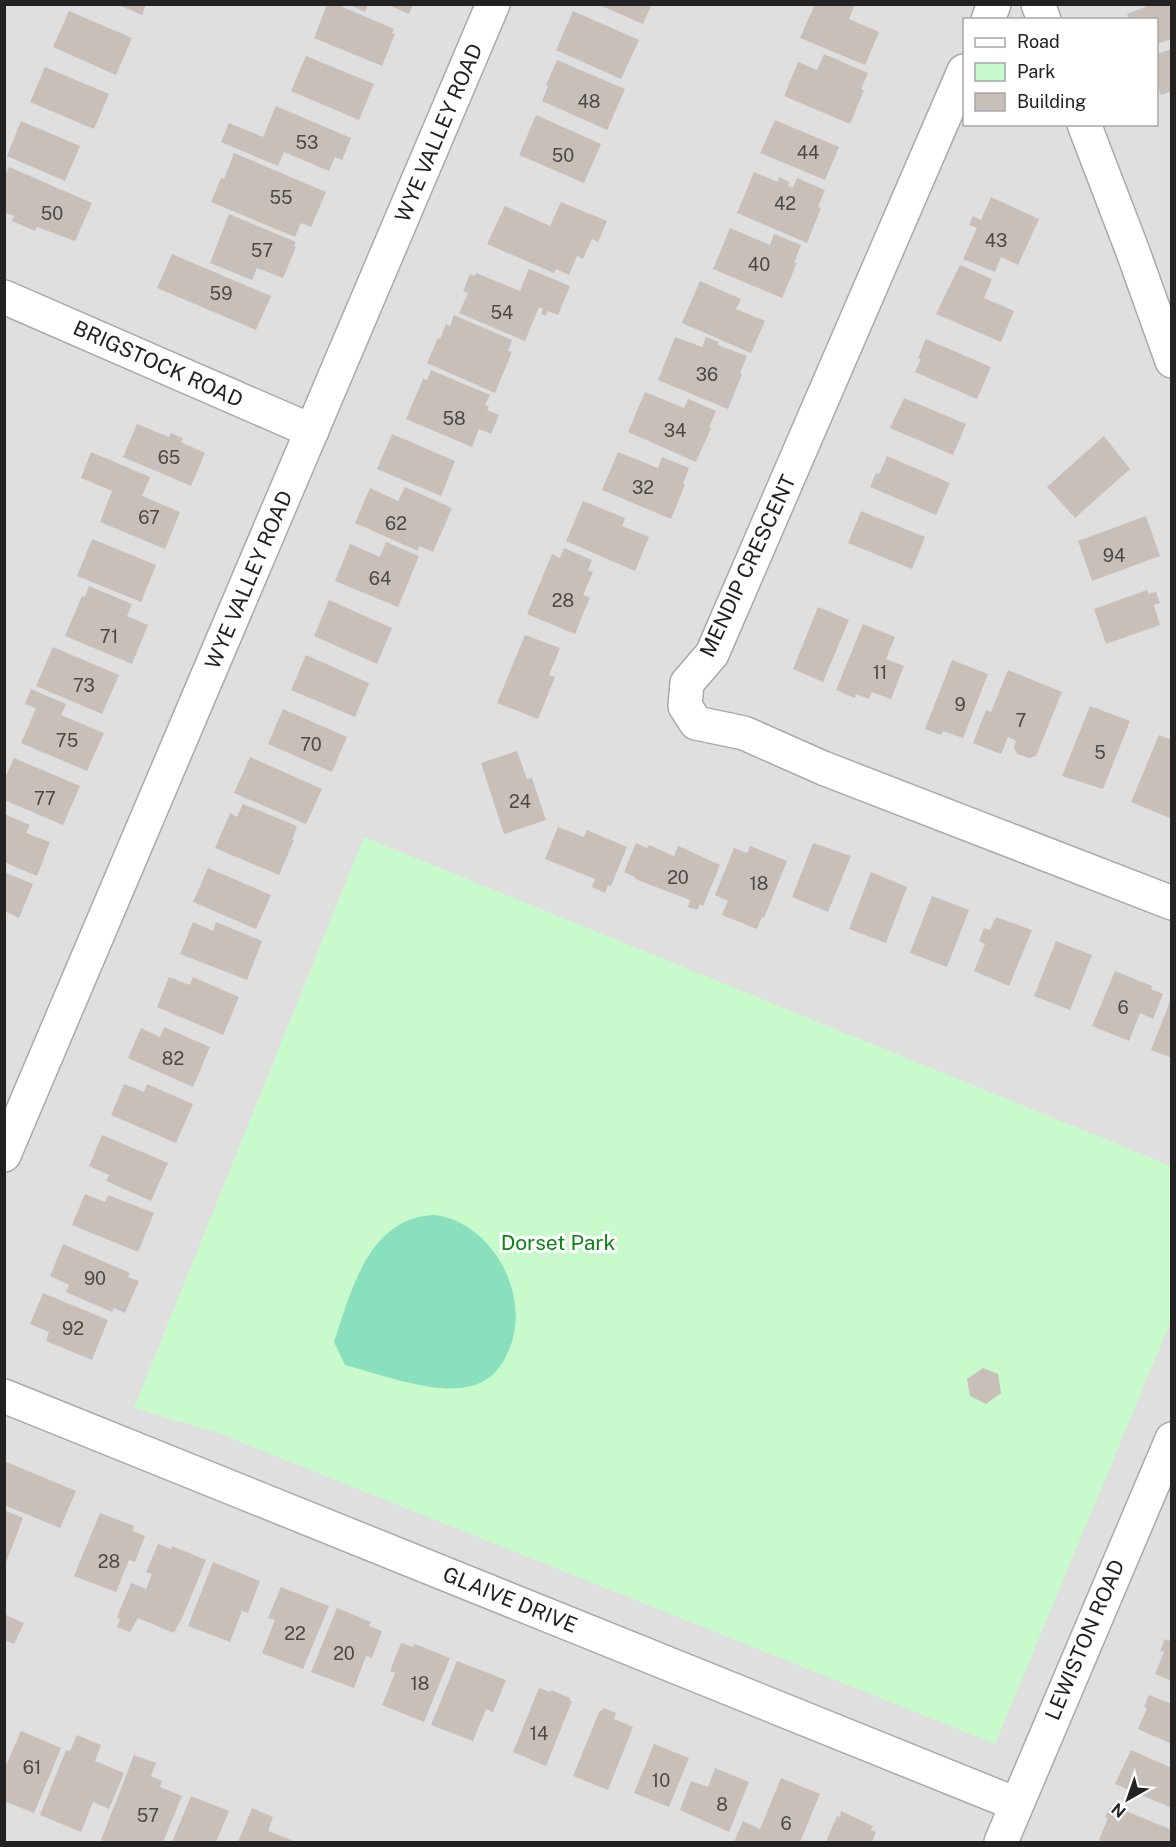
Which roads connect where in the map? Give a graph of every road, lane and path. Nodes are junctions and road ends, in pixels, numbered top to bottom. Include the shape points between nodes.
1 (493, 4) edge
2 (994, 4) edge
3 (988, 18) edge
4 (963, 73) edge
5 (1085, 126) edge
6 (4, 297) edge
7 (1172, 361) edge
8 (312, 431) junction
9 (1172, 903) edge
10 (4, 1155) edge
11 (4, 1396) edge
12 (1172, 1439) edge
13 (1016, 1804) junction
14 (1000, 1842) edge

1 - 8 street, WYE VALLEY ROAD
2 - 3 street
4 - 9 street, MENDIP CRESCENT via 712,654 687,683 685,706 696,723 744,733 823,768
5 - 7 street
6 - 8 street, BRIGSTOCK ROAD
8 - 10 street, WYE VALLEY ROAD
11 - 13 street, GLAIVE DRIVE
12 - 13 street, LEWISTON ROAD
13 - 14 street, LEWISTON ROAD

